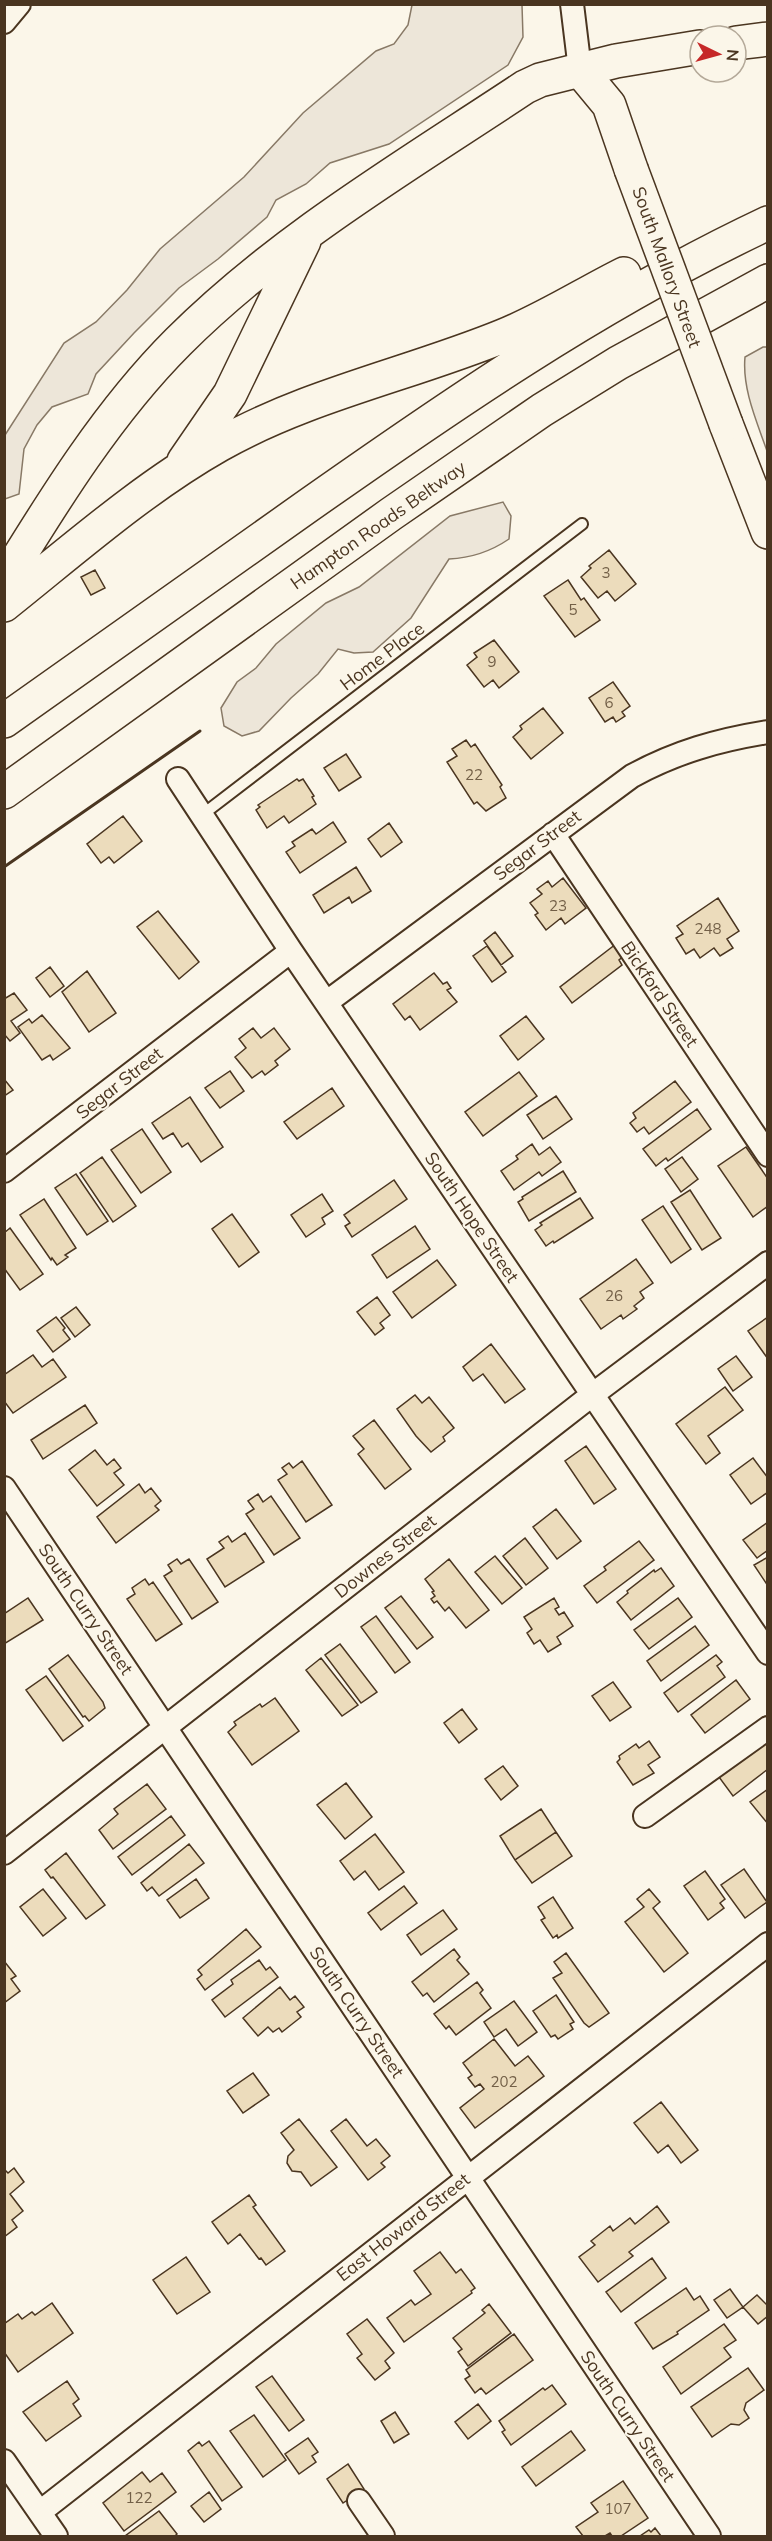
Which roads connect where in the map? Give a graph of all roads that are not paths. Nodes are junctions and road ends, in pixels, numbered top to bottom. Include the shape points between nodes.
1 (19, 4) edge
2 (572, 4) edge
3 (4, 22) edge
4 (768, 39) edge
5 (748, 42) edge
6 (688, 49) edge
7 (580, 70) junction
8 (768, 201) edge
9 (768, 223) edge
10 (309, 231) junction
11 (768, 281) edge
12 (768, 304) edge
13 (175, 473) junction
14 (432, 486) junction
15 (582, 524) dead end
16 (768, 532) edge
17 (4, 581) edge
18 (4, 605) edge
19 (4, 721) edge
20 (768, 732) edge
21 (178, 780) dead end
22 (4, 792) edge
23 (202, 815) junction
24 (553, 834) junction
25 (291, 951) junction
26 (327, 1002) junction
27 (768, 1155) edge
28 (4, 1171) edge
29 (768, 1263) edge
30 (592, 1395) junction
31 (6, 1495) edge
32 (768, 1653) edge
33 (165, 1727) junction
34 (768, 1728) edge
35 (645, 1816) dead end
36 (4, 1852) edge
37 (768, 1944) edge
38 (468, 2176) junction
39 (4, 2461) edge
40 (359, 2501) dead end
41 (40, 2512) junction
42 (56, 2536) edge
43 (383, 2536) edge
44 (709, 2536) edge

1 - 3 street
2 - 7 street
4 - 5 main road
6 - 7 main road
7 - 10 main road via 525,87
7 - 16 main road, South Mallory Street, bridge via 609,105
8 - 13 main road via 505,336 255,427
9 - 19 main road via 617,302 529,355 339,483
10 - 13 main road via 230,394
10 - 17 main road via 222,300 135,389
11 - 14 main road, Hampton Roads Beltway via 599,375
12 - 14 main road via 632,379 543,434
13 - 18 main road
14 - 22 main road, Hampton Roads Beltway
15 - 23 lane, Home Place
20 - 24 street, Segar Street via 702,744 658,762 619,784
21 - 23 street, South Hope Street
23 - 25 street, South Hope Street
24 - 26 street, Segar Street
24 - 27 street, Bickford Street
25 - 26 street, South Hope Street
25 - 28 street, Segar Street
26 - 30 street, South Hope Street
29 - 30 street, Downes Street
30 - 32 street, South Hope Street
30 - 33 street, Downes Street
31 - 33 street, South Curry Street
33 - 36 street, Downes Street
33 - 38 street, South Curry Street
34 - 35 street
37 - 38 street, East Howard Street
38 - 41 street, East Howard Street
38 - 44 street, South Curry Street
39 - 41 street
40 - 43 street
41 - 42 street

